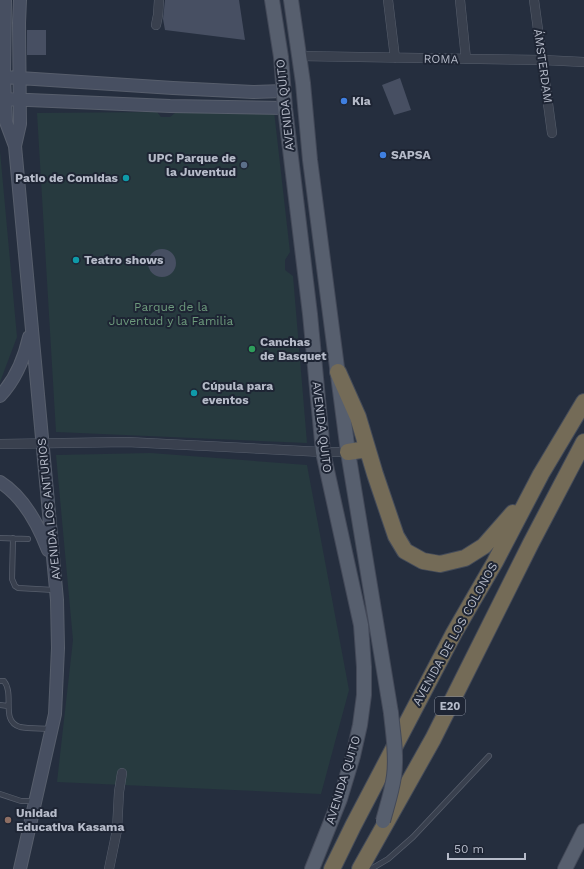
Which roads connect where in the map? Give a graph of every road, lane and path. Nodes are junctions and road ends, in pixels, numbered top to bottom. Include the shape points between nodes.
1 (5, 0) edge
2 (20, 0) edge
3 (159, 0) edge
4 (272, 0) edge
5 (291, 0) edge
6 (388, 0) edge
7 (460, 0) edge
8 (534, 0) edge
9 (2, 22) edge
10 (19, 23) junction
11 (156, 25) dead end
12 (299, 56) junction
13 (395, 58) junction
14 (466, 59) junction
15 (542, 60) junction
16 (584, 62) edge
17 (19, 78) junction
18 (105, 84) junction
19 (4, 88) edge
20 (173, 88) junction
21 (283, 91) junction
22 (20, 100) junction
23 (104, 103) junction
24 (170, 106) junction
25 (284, 108) junction
26 (3, 112) edge
27 (552, 133) dead end
28 (15, 146) junction
29 (32, 324) junction
30 (338, 372) junction
31 (0, 396) edge
32 (584, 402) edge
33 (42, 442) junction
34 (584, 442) edge
35 (0, 444) edge
36 (367, 449) junction
37 (322, 452) junction
38 (348, 452) junction
39 (541, 474) junction
40 (0, 482) edge
41 (0, 538) edge
42 (13, 538) junction
43 (28, 539) dead end
44 (55, 569) junction
45 (56, 590) junction
46 (0, 681) edge
47 (0, 706) edge
48 (8, 706) junction
49 (52, 728) junction
50 (489, 756) dead end
51 (122, 773) dead end
52 (0, 794) edge
53 (35, 801) junction
54 (584, 831) edge
55 (364, 868) edge
56 (20, 869) edge
57 (109, 869) edge
58 (312, 869) edge
59 (332, 869) edge
60 (565, 869) edge

1 - 9 street, AVENIDA LOS ANTURIOS
2 - 10 street, AVENIDA LOS ANTURIOS
3 - 11 street
4 - 21 main road, AVENIDA QUITO via 281,57
5 - 12 main road, AVENIDA QUITO
6 - 13 street
7 - 14 street
8 - 15 street, ÁMSTERDAM
9 - 10 street
9 - 19 street, AVENIDA LOS ANTURIOS
10 - 17 street, AVENIDA LOS ANTURIOS
12 - 13 street, ROMA
12 - 30 main road, AVENIDA QUITO
13 - 14 street, ROMA
14 - 15 street, ROMA
15 - 16 street, ROMA
15 - 27 street, ÁMSTERDAM
17 - 18 street
17 - 19 street
17 - 22 street, AVENIDA LOS ANTURIOS
18 - 20 street
18 - 23 street
19 - 22 street
19 - 26 street, AVENIDA LOS ANTURIOS
20 - 21 street
20 - 24 street
21 - 25 main road, AVENIDA QUITO
22 - 23 street
22 - 28 street, AVENIDA LOS ANTURIOS via 20,124
23 - 24 street
24 - 25 street
25 - 37 main road, AVENIDA QUITO via 310,314
26 - 28 street, AVENIDA LOS ANTURIOS
28 - 29 street, AVENIDA LOS ANTURIOS
29 - 31 street via 17,374
29 - 33 street, AVENIDA LOS ANTURIOS
30 - 36 highway via 358,417
30 - 38 main road, AVENIDA QUITO
32 - 39 highway, AVENIDA DE LOS COLONOS / E20
33 - 35 street
33 - 37 street via 127,442
33 - 44 street, AVENIDA LOS ANTURIOS
34 - 55 highway, AVENIDA DE LOS COLONOS / E20 via 433,739
36 - 38 highway
36 - 39 highway via 394,529 405,551 423,561 440,564 465,558 484,546 509,518
37 - 38 street
37 - 58 main road, AVENIDA QUITO via 361,625 364,695 353,756 340,799
38 - 55 main road, AVENIDA QUITO, bridge via 391,713 395,757 390,799
39 - 59 highway, AVENIDA DE LOS COLONOS / E20 via 454,633
40 - 44 street via 28,508 43,536
41 - 42 lane
42 - 43 lane
42 - 45 lane via 12,579 15,586
44 - 45 street, AVENIDA LOS ANTURIOS
45 - 49 street, AVENIDA LOS ANTURIOS via 58,648
46 - 48 lane via 4,681 8,687
47 - 48 lane
48 - 49 lane via 8,716 16,725
49 - 53 street, AVENIDA LOS ANTURIOS
50 - 55 lane via 413,837 388,859
51 - 57 street via 117,830
52 - 53 lane via 21,801
53 - 56 street, AVENIDA LOS ANTURIOS
54 - 60 main road

